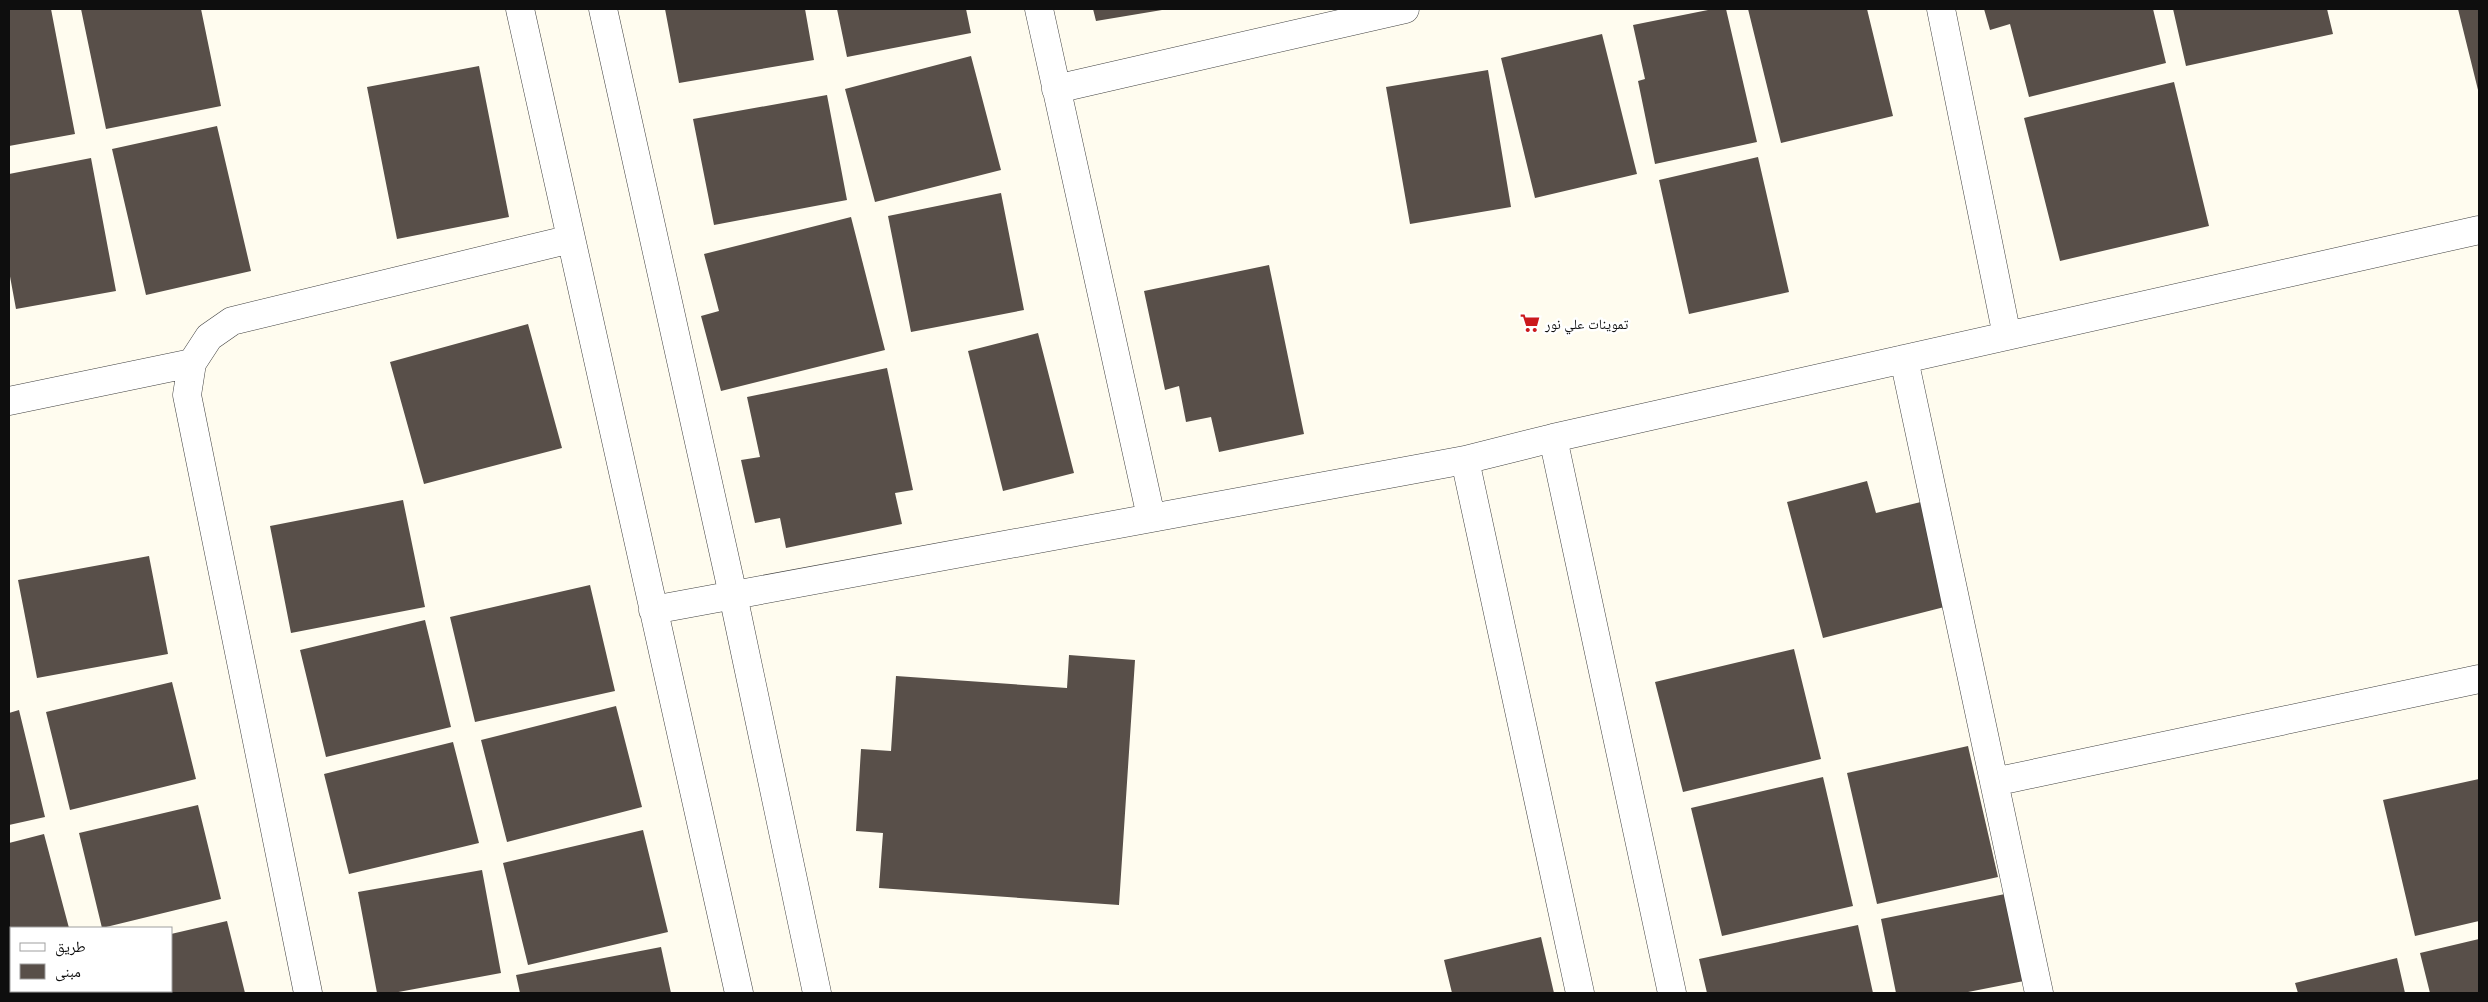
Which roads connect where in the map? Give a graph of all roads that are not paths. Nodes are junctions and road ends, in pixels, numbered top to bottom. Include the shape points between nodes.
1 (520, 9) edge
2 (603, 9) edge
3 (1039, 9) edge
4 (1405, 9) edge
5 (1941, 9) edge
6 (1056, 89) junction
7 (2479, 230) edge
8 (571, 239) junction
9 (2007, 336) junction
10 (1904, 359) junction
11 (192, 363) junction
12 (9, 401) edge
13 (1553, 438) junction
14 (1466, 460) junction
15 (1151, 518) junction
16 (733, 594) junction
17 (653, 610) junction
18 (2479, 680) edge
19 (1994, 782) junction
20 (308, 993) edge
21 (738, 993) edge
22 (817, 993) edge
23 (1580, 993) edge
24 (1672, 993) edge
25 (2039, 993) edge

1 - 8 street
2 - 16 street
3 - 6 street
4 - 6 street
5 - 9 street
6 - 15 street
7 - 9 street
8 - 11 street via 232,321 210,337
8 - 17 street
9 - 10 street
10 - 13 street
10 - 19 street
11 - 12 street
11 - 20 street via 187,394
13 - 14 street
13 - 24 street
14 - 15 street
14 - 23 street
15 - 16 street
16 - 17 street
16 - 22 street
17 - 21 street
18 - 19 street
19 - 25 street

